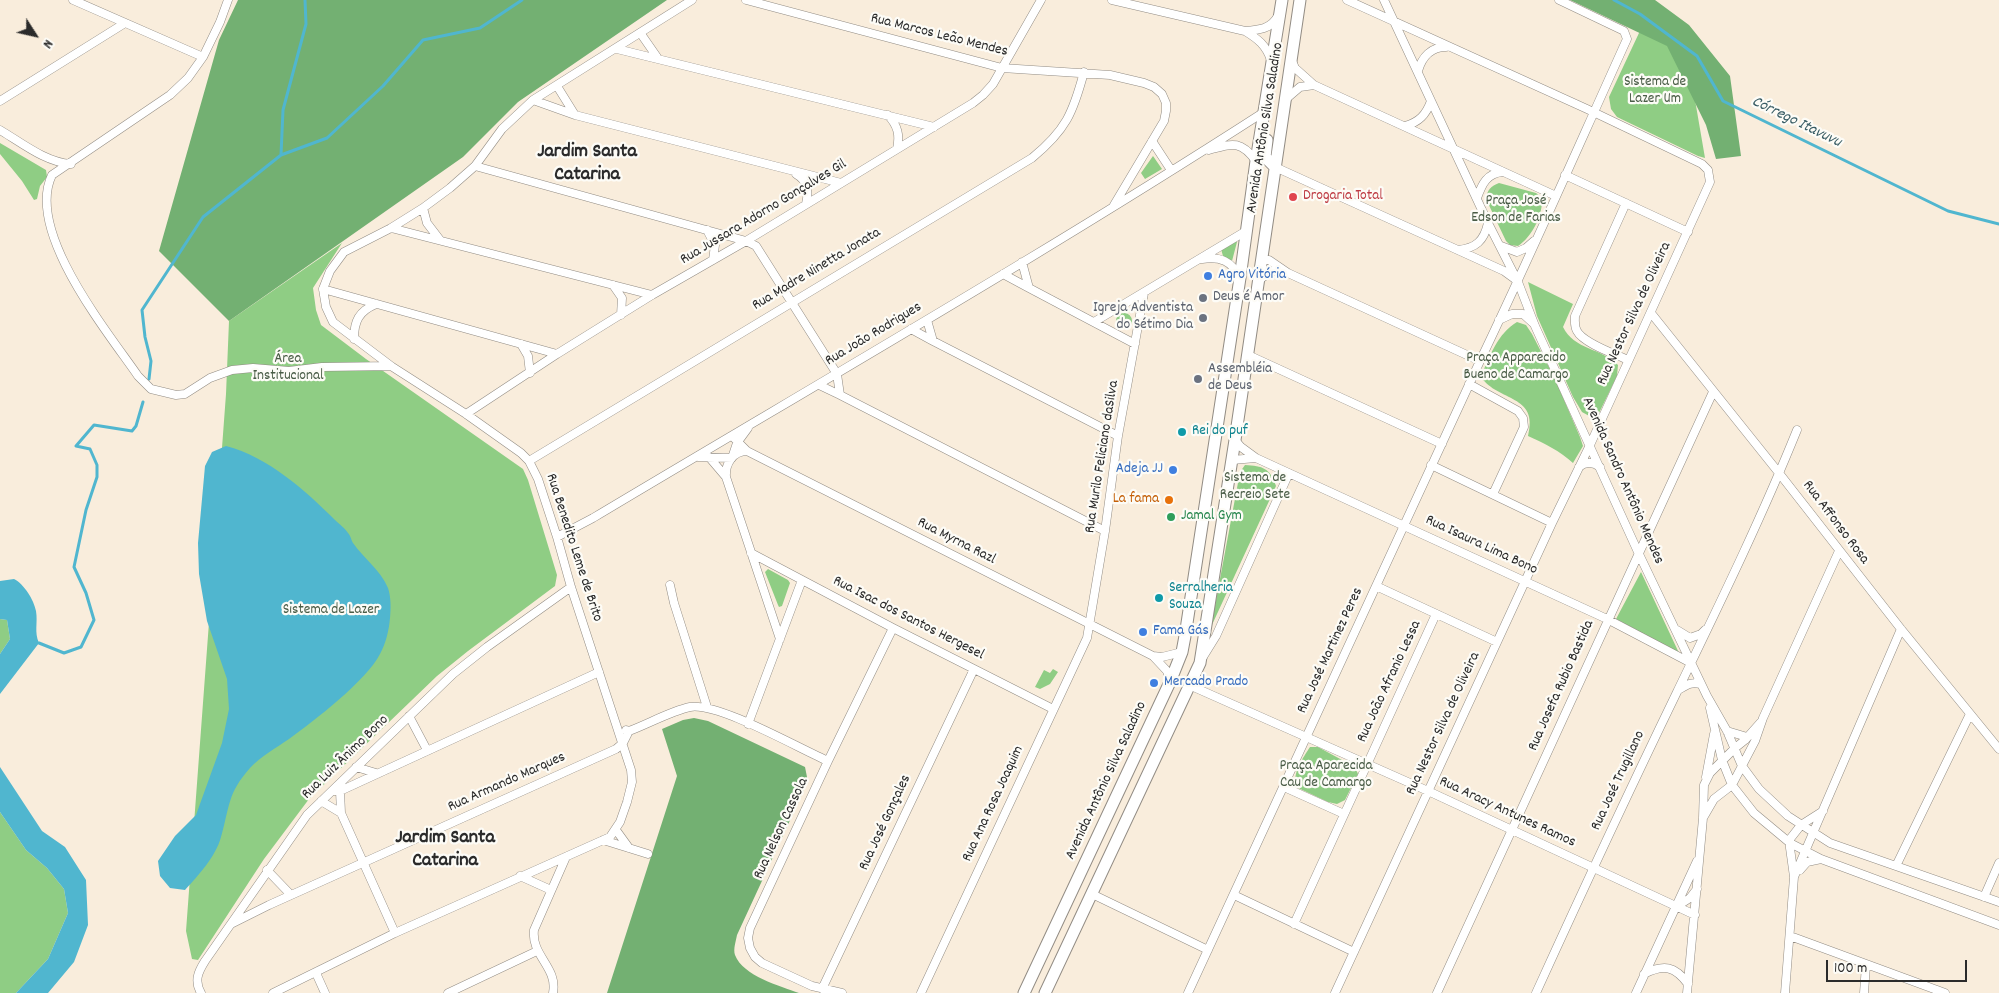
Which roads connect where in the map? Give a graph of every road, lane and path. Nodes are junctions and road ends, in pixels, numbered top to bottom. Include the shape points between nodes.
1 (72, 0) edge
2 (228, 0) edge
3 (692, 0) edge
4 (746, 0) edge
5 (1041, 0) edge
6 (1112, 0) edge
7 (1282, 0) edge
8 (1300, 0) edge
9 (1347, 0) edge
10 (1384, 0) edge
11 (1559, 0) edge
12 (1280, 14) junction
13 (1395, 22) junction
14 (125, 23) junction
15 (1245, 31) junction
16 (641, 34) junction
17 (1448, 47) junction
18 (617, 49) junction
19 (204, 57) junction
20 (657, 57) junction
21 (1292, 60) junction
22 (1271, 63) junction
23 (1002, 68) junction
24 (1418, 71) junction
25 (1084, 72) junction
26 (1314, 85) junction
27 (557, 86) junction
28 (533, 100) junction
29 (1286, 100) junction
30 (0, 101) edge
31 (1431, 101) junction
32 (1264, 112) junction
33 (1594, 112) junction
34 (575, 115) junction
35 (888, 116) junction
36 (1405, 126) junction
37 (934, 127) junction
38 (0, 130) edge
39 (1152, 142) junction
40 (897, 149) junction
41 (1453, 149) junction
42 (1202, 152) junction
43 (1256, 161) junction
44 (71, 164) junction
45 (474, 166) junction
46 (1275, 167) junction
47 (1171, 170) junction
48 (792, 171) junction
49 (1503, 172) junction
50 (1566, 175) junction
51 (841, 182) junction
52 (1556, 196) junction
53 (1477, 198) junction
54 (1626, 203) junction
55 (806, 204) junction
56 (1113, 206) junction
57 (423, 208) junction
58 (1488, 223) junction
59 (391, 228) junction
60 (706, 230) junction
61 (1246, 231) junction
62 (1688, 232) junction
63 (1535, 239) junction
64 (440, 240) junction
65 (746, 241) junction
66 (1265, 245) junction
67 (1500, 245) junction
68 (1456, 250) junction
69 (713, 260) junction
70 (1197, 260) junction
71 (1262, 260) junction
72 (1022, 262) junction
73 (1279, 266) junction
74 (1288, 272) junction
75 (1241, 273) junction
76 (1002, 274) junction
77 (1259, 280) junction
78 (1518, 282) junction
79 (613, 285) junction
80 (1029, 288) junction
81 (323, 289) junction
82 (1144, 293) junction
83 (652, 295) junction
84 (792, 302) junction
85 (376, 304) junction
86 (1651, 313) junction
87 (621, 315) junction
88 (927, 320) junction
89 (1499, 320) junction
90 (1094, 322) junction
91 (1535, 326) junction
92 (911, 329) junction
93 (354, 339) junction
94 (933, 341) junction
95 (521, 344) junction
96 (1134, 344) junction
97 (557, 354) junction
98 (1248, 355) junction
99 (1628, 360) junction
100 (1480, 361) junction
101 (391, 366) junction
102 (530, 373) junction
103 (837, 374) junction
104 (1469, 384) junction
105 (819, 385) junction
106 (1713, 392) junction
107 (840, 395) junction
108 (466, 414) junction
109 (750, 424) junction
110 (1796, 430) dead end
111 (744, 433) junction
112 (732, 436) junction
113 (1118, 436) junction
114 (1235, 440) junction
115 (737, 443) junction
116 (1442, 444) junction
117 (1590, 445) junction
118 (747, 451) junction
119 (696, 457) junction
120 (708, 457) junction
121 (732, 458) junction
122 (1256, 458) junction
123 (1232, 460) junction
124 (529, 461) junction
125 (1431, 465) junction
126 (1600, 467) junction
127 (1579, 468) junction
128 (1779, 473) junction
129 (1289, 474) junction
130 (726, 477) junction
131 (1210, 480) junction
132 (1493, 494) junction
133 (1552, 523) junction
134 (1404, 526) junction
135 (1105, 531) junction
136 (557, 537) junction
137 (1839, 551) junction
138 (751, 552) junction
139 (1638, 552) junction
140 (802, 580) junction
141 (1525, 582) junction
142 (670, 585) dead end
143 (1376, 586) junction
144 (571, 587) junction
145 (1436, 614) junction
146 (772, 617) junction
147 (787, 619) junction
148 (1607, 619) junction
149 (1090, 626) junction
150 (1709, 626) junction
151 (893, 628) junction
152 (1674, 628) junction
153 (1900, 629) junction
154 (780, 639) junction
155 (1497, 642) junction
156 (1182, 652) junction
157 (1153, 656) junction
158 (1200, 663) junction
159 (1691, 663) junction
160 (974, 669) junction
161 (599, 672) junction
162 (1170, 682) junction
163 (1701, 684) junction
164 (1189, 685) junction
165 (1678, 690) junction
166 (1706, 696) junction
167 (707, 707) junction
168 (1053, 709) junction
169 (1970, 714) junction
170 (409, 716) junction
171 (1764, 718) junction
172 (748, 724) junction
173 (618, 729) junction
174 (1715, 730) junction
175 (629, 731) junction
176 (1727, 731) junction
177 (1307, 737) junction
178 (1747, 737) junction
179 (623, 743) junction
180 (1735, 748) junction
181 (1999, 749) edge
182 (427, 750) junction
183 (1722, 760) junction
184 (828, 761) junction
185 (1367, 764) junction
186 (1742, 766) junction
187 (356, 767) junction
188 (376, 773) junction
189 (1704, 785) junction
190 (1732, 785) junction
191 (1284, 787) junction
192 (336, 791) junction
193 (1428, 792) junction
194 (321, 801) junction
195 (1823, 811) junction
196 (341, 813) junction
197 (1344, 814) junction
198 (1703, 818) junction
199 (1802, 825) junction
200 (616, 830) junction
201 (1512, 830) junction
202 (1814, 833) junction
203 (603, 840) junction
204 (1830, 842) junction
205 (1790, 843) junction
206 (628, 848) junction
207 (1806, 852) junction
208 (648, 854) dead end
209 (1700, 854) junction
210 (566, 857) junction
211 (1821, 859) junction
212 (364, 863) junction
213 (1999, 863) edge
214 (1896, 866) junction
215 (1593, 869) junction
216 (268, 870) junction
217 (520, 876) junction
218 (1794, 878) junction
219 (1697, 889) junction
220 (551, 890) junction
221 (1092, 894) junction
222 (291, 895) junction
223 (1234, 896) junction
224 (1984, 897) junction
225 (246, 902) junction
226 (1999, 902) edge
227 (269, 905) junction
228 (1676, 906) junction
229 (1695, 915) junction
230 (1294, 924) junction
231 (229, 925) junction
232 (1999, 925) edge
233 (396, 933) junction
234 (1790, 936) junction
235 (1208, 950) junction
236 (537, 951) junction
237 (1354, 952) junction
238 (1866, 965) junction
239 (316, 973) junction
240 (1644, 974) junction
241 (822, 989) junction
242 (1687, 989) edge
243 (1942, 992) edge
244 (201, 993) edge
245 (273, 993) edge
246 (326, 993) edge
247 (448, 993) edge
248 (553, 993) edge
249 (842, 993) edge
250 (920, 993) edge
251 (1024, 993) edge
252 (1045, 993) edge
253 (1188, 993) edge
254 (1335, 993) edge
255 (1437, 993) edge
256 (1536, 993) edge
257 (1636, 993) edge
258 (1785, 993) edge
259 (1864, 993) edge

1 - 14 street
2 - 19 street
3 - 16 street
4 - 23 street, Rua Marcos Leão Mendes
5 - 23 street, Rua Jussara Adorno Gonçalves Gil
6 - 15 street
7 - 12 main road, Avenida Antônio Silva Saladino
8 - 21 main road, Avenida Antônio Silva Saladino
9 - 13 street
10 - 13 street, Avenida Sandro Antônio Mendes
11 - 33 street, Rua José Martinez Peres via 1627,34
12 - 15 street via 1266,28
12 - 22 main road, Avenida Antônio Silva Saladino
13 - 17 street
13 - 24 street, Avenida Sandro Antônio Mendes
14 - 19 street
14 - 30 street
15 - 22 street via 1267,48
16 - 18 street
16 - 20 street
17 - 24 street via 1435,48 1423,60
17 - 33 street
18 - 20 street
18 - 27 street
19 - 44 street via 170,95
20 - 35 street
21 - 26 street via 1295,68
21 - 29 main road, Avenida Antônio Silva Saladino
22 - 32 main road, Avenida Antônio Silva Saladino
22 - 46 main road via 1274,82 1265,152 1267,160
23 - 25 street, Rua Marcos Leão Mendes
23 - 37 street, Rua Jussara Adorno Gonçalves Gil via 983,95
24 - 31 street, Avenida Sandro Antônio Mendes
25 - 39 street, Rua Marcos Leão Mendes via 1130,79 1154,87 1162,94 1166,111
25 - 84 street, Rua Madre Ninetta Jonata via 1067,121 1053,140 1032,158
26 - 29 street via 1300,87
26 - 36 street
27 - 28 street
27 - 34 street
28 - 34 street
28 - 45 street via 502,129
29 - 46 main road, Avenida Antônio Silva Saladino
31 - 36 street via 1418,121
31 - 41 street, Avenida Sandro Antônio Mendes
32 - 42 street, Rua João Rodrigues
32 - 43 main road, Avenida Antônio Silva Saladino
33 - 50 street, Rua José Martinez Peres
33 - 62 street, Rua Nestor Silva de Oliveira via 1702,164 1708,170 1710,182
34 - 48 street
35 - 37 street
35 - 40 street via 896,124 900,139
36 - 41 street
37 - 40 street, Rua Jussara Adorno Gonçalves Gil
38 - 44 street via 47,158
39 - 47 street
39 - 56 street, Rua Marcos Leão Mendes
40 - 51 street, Rua Jussara Adorno Gonçalves Gil
41 - 49 street
41 - 53 street, Avenida Sandro Antônio Mendes
42 - 43 street, Rua João Rodrigues via 1240,145
42 - 47 street, Rua João Rodrigues
43 - 61 main road, Avenida Antônio Silva Saladino
44 - 101 street via 52,175 48,184 46,195 50,227 69,275 138,376 151,389 165,394 185,394 210,378 232,370
45 - 57 street
45 - 60 street
46 - 66 main road, Avenida Antônio Silva Saladino
46 - 68 street
47 - 56 street, Rua João Rodrigues
48 - 51 street
48 - 55 street via 802,177 807,186
49 - 52 street
49 - 53 street via 1493,173 1486,179
50 - 52 street, Rua José Martinez Peres
50 - 54 street
51 - 55 street, Rua Jussara Adorno Gonçalves Gil
52 - 63 street, Rua José Martinez Peres
53 - 58 street, Avenida Sandro Antônio Mendes
54 - 62 street
54 - 99 street via 1576,316 1575,326 1585,340
55 - 65 street, Rua Jussara Adorno Gonçalves Gil
56 - 72 street, Rua João Rodrigues
57 - 59 street
57 - 64 street via 427,222
58 - 67 street, Avenida Sandro Antônio Mendes
58 - 68 street via 1484,238 1478,244
59 - 64 street
59 - 81 street via 344,252 330,271
60 - 65 street
60 - 69 street via 715,245
61 - 70 street
61 - 75 main road, Avenida Antônio Silva Saladino
62 - 86 street, Rua Nestor Silva de Oliveira
63 - 67 street via 1517,252
63 - 78 street, Rua José Martinez Peres
64 - 79 street
65 - 69 street, Rua Jussara Adorno Gonçalves Gil
65 - 84 street via 756,246
66 - 71 main road, Avenida Antônio Silva Saladino
66 - 73 street
67 - 78 street, Avenida Sandro Antônio Mendes
68 - 78 street via 1504,271
69 - 83 street, Rua Jussara Adorno Gonçalves Gil
70 - 75 street via 1217,257
70 - 82 street
71 - 73 street
71 - 75 main road
71 - 77 main road, Avenida Antônio Silva Saladino
72 - 76 street, Rua João Rodrigues
72 - 80 street
73 - 74 street
74 - 77 street via 1272,270
74 - 100 street
75 - 131 main road, Avenida Antônio Silva Saladino
76 - 80 street
76 - 88 street, Rua João Rodrigues
77 - 98 main road, Avenida Antônio Silva Saladino
78 - 89 street, Rua José Martinez Peres
78 - 91 street, Avenida Sandro Antônio Mendes
79 - 83 street
79 - 87 street via 622,298
80 - 90 street
81 - 85 street
81 - 93 street, Rua Benedito Leme de Brito via 333,322
82 - 90 street
82 - 96 street, Rua Murilo Feliciano daSilva
83 - 87 street, Rua Jussara Adorno Gonçalves Gil
84 - 103 street
84 - 124 street, Rua Madre Ninetta Jonata
85 - 93 street via 365,308 358,317
85 - 95 street
86 - 99 street, Rua Nestor Silva de Oliveira
86 - 106 street, Rua Affonso Rosa
87 - 97 street, Rua Jussara Adorno Gonçalves Gil
88 - 92 street, Rua João Rodrigues
88 - 94 street
89 - 91 street via 1512,314 1523,314
89 - 100 street, Rua José Martinez Peres
90 - 96 street
91 - 117 street, Avenida Sandro Antônio Mendes
92 - 94 street
92 - 103 street, Rua João Rodrigues
93 - 101 street, Rua Benedito Leme de Brito
94 - 113 street
95 - 97 street
95 - 102 street via 530,363
96 - 113 street, Rua Murilo Feliciano daSilva
97 - 102 street, Rua Jussara Adorno Gonçalves Gil
98 - 114 main road, Avenida Antônio Silva Saladino
98 - 116 street
99 - 117 street, Rua Nestor Silva de Oliveira
100 - 104 street, Rua José Martinez Peres
101 - 108 street, Rua Benedito Leme de Brito
102 - 108 street, Rua Jussara Adorno Gonçalves Gil
103 - 105 street, Rua João Rodrigues
103 - 107 street
104 - 116 street, Rua José Martinez Peres
104 - 132 street via 1518,411 1523,418 1524,427
105 - 107 street
105 - 109 street, Rua João Rodrigues
106 - 128 street, Rua Affonso Rosa
106 - 139 street, Rua Josefa Rubio Bastida
107 - 135 street
108 - 124 street, Rua Benedito Leme de Brito
109 - 111 street
109 - 112 street, Rua João Rodrigues
110 - 128 street, Rua José Trugillano
111 - 115 street
111 - 118 street
112 - 115 street, Rua Myrna Razl
112 - 119 street, Rua João Rodrigues
113 - 135 street, Rua Murilo Feliciano daSilva
114 - 122 street, Rua Isaura Lima Bono
114 - 123 main road, Avenida Antônio Silva Saladino
115 - 118 street, Rua Myrna Razl
115 - 121 street
116 - 125 street, Rua José Martinez Peres
117 - 126 street, Avenida Sandro Antônio Mendes
117 - 127 street, Rua Nestor Silva de Oliveira
118 - 121 street
118 - 149 street, Rua Myrna Razl
119 - 120 street
119 - 136 street, Rua João Rodrigues
120 - 121 street
120 - 130 street
121 - 130 street
122 - 123 street
122 - 129 street, Rua Isaura Lima Bono
123 - 131 main road via 1221,462
123 - 158 main road
124 - 136 street, Rua Benedito Leme de Brito via 538,478
125 - 132 street
125 - 134 street, Rua José Martinez Peres
126 - 127 street via 1589,463
126 - 139 street, Avenida Sandro Antônio Mendes
127 - 133 street, Rua Nestor Silva de Oliveira
128 - 137 street, Rua Affonso Rosa
128 - 150 street, Rua José Trugillano
129 - 134 street, Rua Isaura Lima Bono
129 - 158 street via 1216,636
130 - 138 street
131 - 156 main road, Avenida Antônio Silva Saladino
132 - 133 street
133 - 141 street, Rua Nestor Silva de Oliveira
134 - 141 street, Rua Isaura Lima Bono
134 - 143 street, Rua José Martinez Peres
135 - 149 street, Rua Murilo Feliciano daSilva
136 - 144 street, Rua Benedito Leme de Brito
137 - 153 street, Rua Affonso Rosa
137 - 171 street
138 - 140 street, Rua Isac dos Santos Hergesel
138 - 146 street
139 - 148 street, Rua Josefa Rubio Bastida
139 - 152 street, Avenida Sandro Antônio Mendes
140 - 147 street
140 - 151 street, Rua Isac dos Santos Hergesel
141 - 148 street, Rua Isaura Lima Bono
141 - 155 street, Rua Nestor Silva de Oliveira
142 - 167 street
143 - 145 street
143 - 177 street, Rua José Martinez Peres
144 - 161 street, Rua Benedito Leme de Brito
144 - 170 street, Rua Luiz Ânimo Bono via 453,674
145 - 155 street
145 - 185 street, Rua João Afranio Lessa
146 - 147 street via 780,621
146 - 154 street
147 - 154 street
148 - 159 street, Rua Isaura Lima Bono
148 - 201 street, Rua Josefa Rubio Bastida
149 - 157 street, Rua Myrna Razl
149 - 168 street, Rua Ana Rosa Joaquim
150 - 152 street via 1690,638
150 - 159 street, Rua José Trugillano
151 - 160 street, Rua Isac dos Santos Hergesel
151 - 184 street, Rua Nelson Cassola
152 - 159 street, Avenida Sandro Antônio Mendes
153 - 169 street, Rua Affonso Rosa
153 - 195 street
154 - 172 street
155 - 193 street, Rua Nestor Silva de Oliveira
156 - 157 street
156 - 162 main road, Avenida Antônio Silva Saladino
157 - 162 street, Rua Myrna Razl via 1167,671
158 - 164 main road
159 - 163 street, Avenida Sandro Antônio Mendes
159 - 165 street, Rua José Trugillano
160 - 168 street, Rua Isac dos Santos Hergesel
160 - 241 street, Rua José Gonçales
161 - 173 street, Rua Benedito Leme de Brito
161 - 182 street
162 - 251 main road, Avenida Antônio Silva Saladino
163 - 165 street via 1688,683
163 - 166 street, Avenida Sandro Antônio Mendes
164 - 177 street, Rua Aracy Antunes Ramos
164 - 221 main road
165 - 215 street, Rua José Trugillano
166 - 174 street, Avenida Sandro Antônio Mendes
166 - 176 street, Avenida Sandro Antônio Mendes
167 - 172 street
167 - 175 street via 688,708
168 - 250 street, Rua Ana Rosa Joaquim
169 - 181 street, Rua Affonso Rosa
169 - 214 street
170 - 182 street
170 - 187 street, Rua Luiz Ânimo Bono
171 - 178 street
171 - 186 street
172 - 184 street
173 - 175 street
173 - 179 street, Rua Benedito Leme de Brito
174 - 183 street, Avenida Sandro Antônio Mendes
174 - 189 street
175 - 179 street
176 - 178 street
176 - 180 street, Avenida Sandro Antônio Mendes
177 - 185 street, Rua Aracy Antunes Ramos
177 - 191 street, Rua José Martinez Peres
178 - 180 street
179 - 200 street, Rua Benedito Leme de Brito via 632,782
179 - 212 street, Rua Armando Marques via 616,749
180 - 183 street
180 - 186 street, Avenida Sandro Antônio Mendes
182 - 188 street
183 - 189 street via 1710,772
183 - 190 street, Avenida Sandro Antônio Mendes
184 - 241 street, Rua Nelson Cassola via 748,938 754,957 762,963
185 - 193 street, Rua Aracy Antunes Ramos
185 - 197 street, Rua João Afranio Lessa
186 - 190 street
186 - 199 street, Avenida Sandro Antônio Mendes via 1759,790
187 - 188 street
187 - 192 street, Rua Luiz Ânimo Bono
188 - 192 street
189 - 198 street
190 - 198 street via 1714,798
190 - 205 street, Avenida Sandro Antônio Mendes via 1754,813
191 - 197 street
191 - 223 street, Rua José Martinez Peres
192 - 194 street, Rua Luiz Ânimo Bono
192 - 196 street
193 - 201 street, Rua Aracy Antunes Ramos
193 - 237 street, Rua Nestor Silva de Oliveira
194 - 196 street
194 - 216 street, Rua Luiz Ânimo Bono via 307,815
195 - 199 street
195 - 202 street
195 - 204 street via 1822,826
196 - 212 street
197 - 230 street, Rua João Afranio Lessa
198 - 209 street
199 - 202 street, Avenida Sandro Antônio Mendes
199 - 205 street
200 - 203 street
200 - 206 street
201 - 215 street, Rua Aracy Antunes Ramos
201 - 255 street, Rua Josefa Rubio Bastida
202 - 204 street, Avenida Sandro Antônio Mendes
202 - 207 street
203 - 206 street
203 - 210 street
204 - 214 street, Avenida Sandro Antônio Mendes
205 - 207 street, Avenida Sandro Antônio Mendes
205 - 218 street
206 - 208 street
207 - 211 street, Avenida Sandro Antônio Mendes
207 - 218 street
209 - 219 street
209 - 228 street
210 - 217 street
210 - 220 street
211 - 218 street via 1807,862
211 - 232 street, Avenida Sandro Antônio Mendes
212 - 222 street, Rua Armando Marques
212 - 233 street
213 - 224 street
214 - 224 street, Avenida Sandro Antônio Mendes
215 - 228 street, Rua Aracy Antunes Ramos
215 - 256 street, Rua José Trugillano
216 - 222 street
216 - 225 street, Rua Luiz Ânimo Bono
217 - 220 street
217 - 233 street
218 - 234 street
219 - 228 street via 1685,902
219 - 229 street
220 - 236 street via 534,930
221 - 235 street
221 - 252 main road
222 - 227 street, Rua Armando Marques
223 - 230 street
223 - 235 street, Rua José Martinez Peres
224 - 226 street, Avenida Sandro Antônio Mendes
225 - 227 street via 254,906
225 - 231 street, Rua Luiz Ânimo Bono
227 - 231 street, Rua Armando Marques
228 - 229 street, Rua Aracy Antunes Ramos
228 - 240 street
229 - 242 street
230 - 237 street
231 - 244 street, Rua Luiz Ânimo Bono via 197,974
233 - 239 street
234 - 238 street
234 - 258 street
235 - 253 street, Rua José Martinez Peres
236 - 247 street
236 - 248 street via 553,975
237 - 254 street, Rua Nestor Silva de Oliveira
238 - 243 street
238 - 259 street
239 - 245 street
239 - 246 street
240 - 242 street via 1673,969 1681,975
240 - 257 street
241 - 249 street, Rua Nelson Cassola

